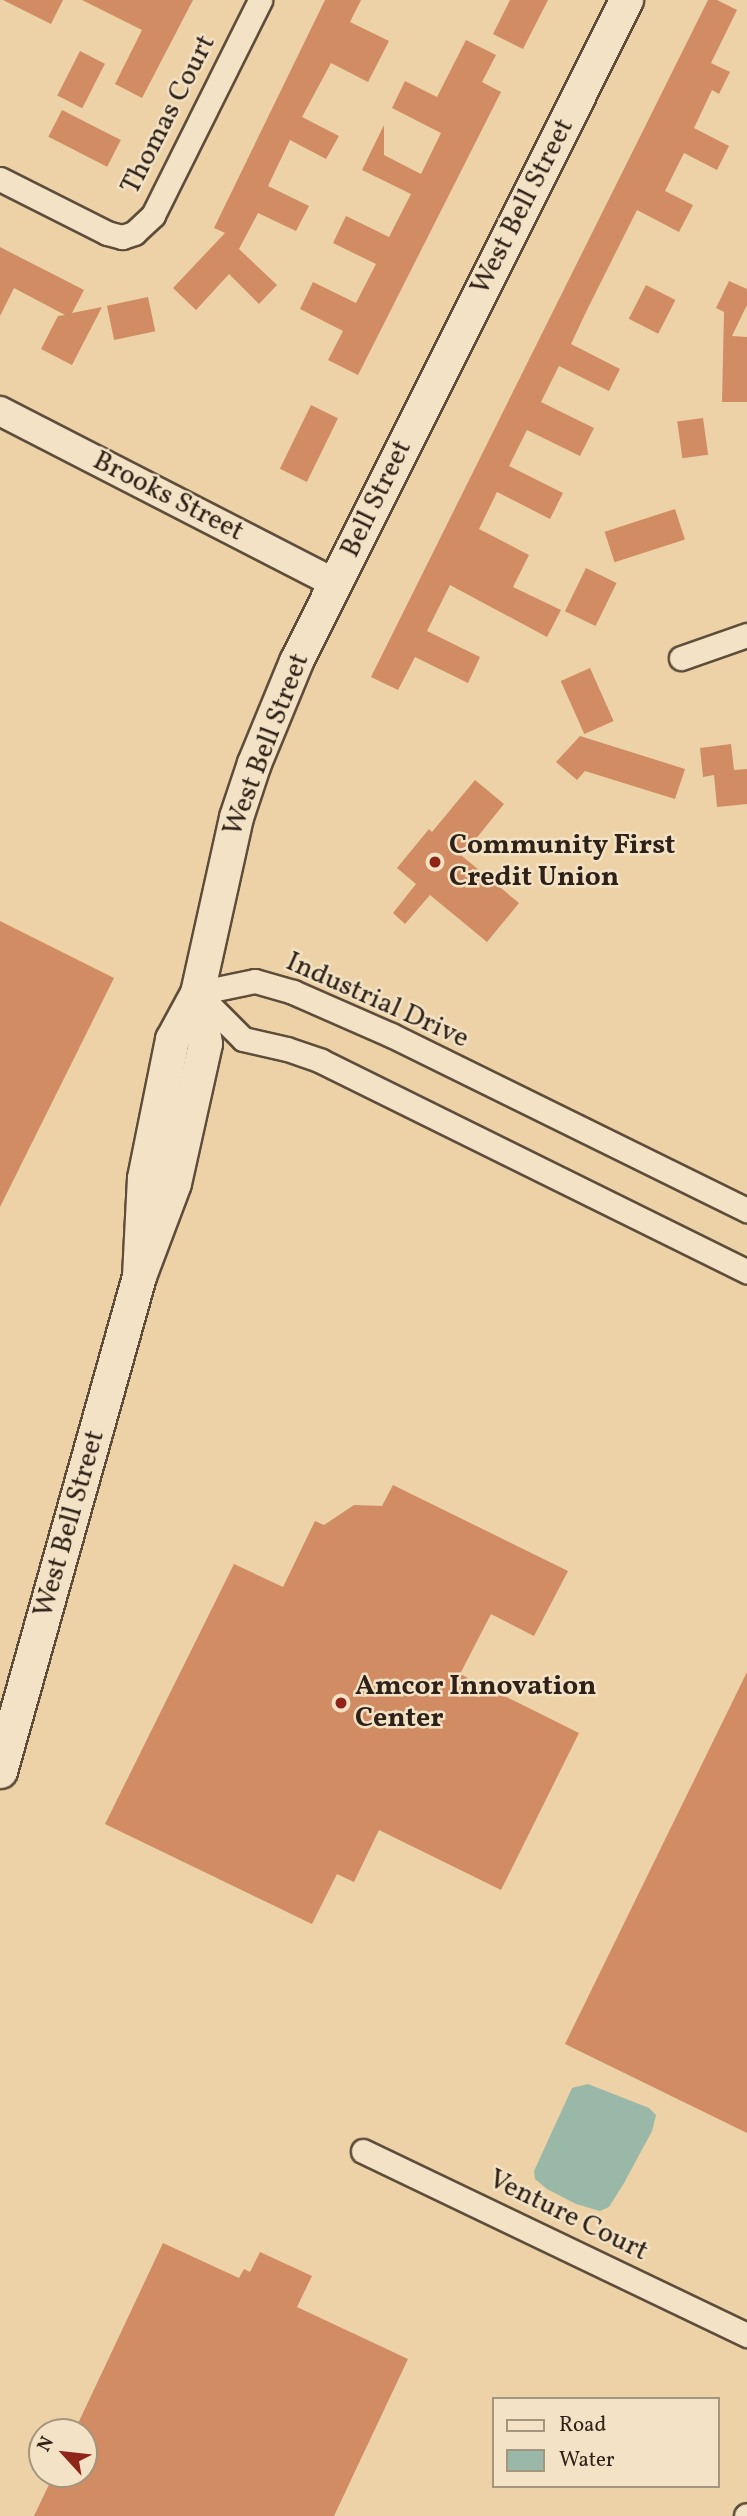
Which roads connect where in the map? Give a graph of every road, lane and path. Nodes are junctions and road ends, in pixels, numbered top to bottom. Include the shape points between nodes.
1 (260, 0) edge
2 (626, 0) edge
3 (0, 179) edge
4 (0, 411) edge
5 (419, 415) joint
6 (336, 584) junction
7 (747, 635) edge
8 (681, 658) dead end
9 (197, 993) junction
10 (747, 1210) edge
11 (747, 1272) edge
12 (0, 1771) edge
13 (363, 2151) dead end
14 (747, 2335) edge

1 - 3 street, Thomas Court via 153,215 134,233 122,237 107,233
2 - 5 main road, West Bell Street
4 - 6 street, Brooks Street
5 - 6 main road, Bell Street
6 - 9 main road, West Bell Street via 296,661 247,784
7 - 8 street
9 - 10 street, Industrial Drive via 255,981 293,992 391,1035
9 - 11 street via 243,1039 321,1061
9 - 12 main road, West Bell Street via 205,1043 174,1183 139,1276
13 - 14 street, Venture Court

